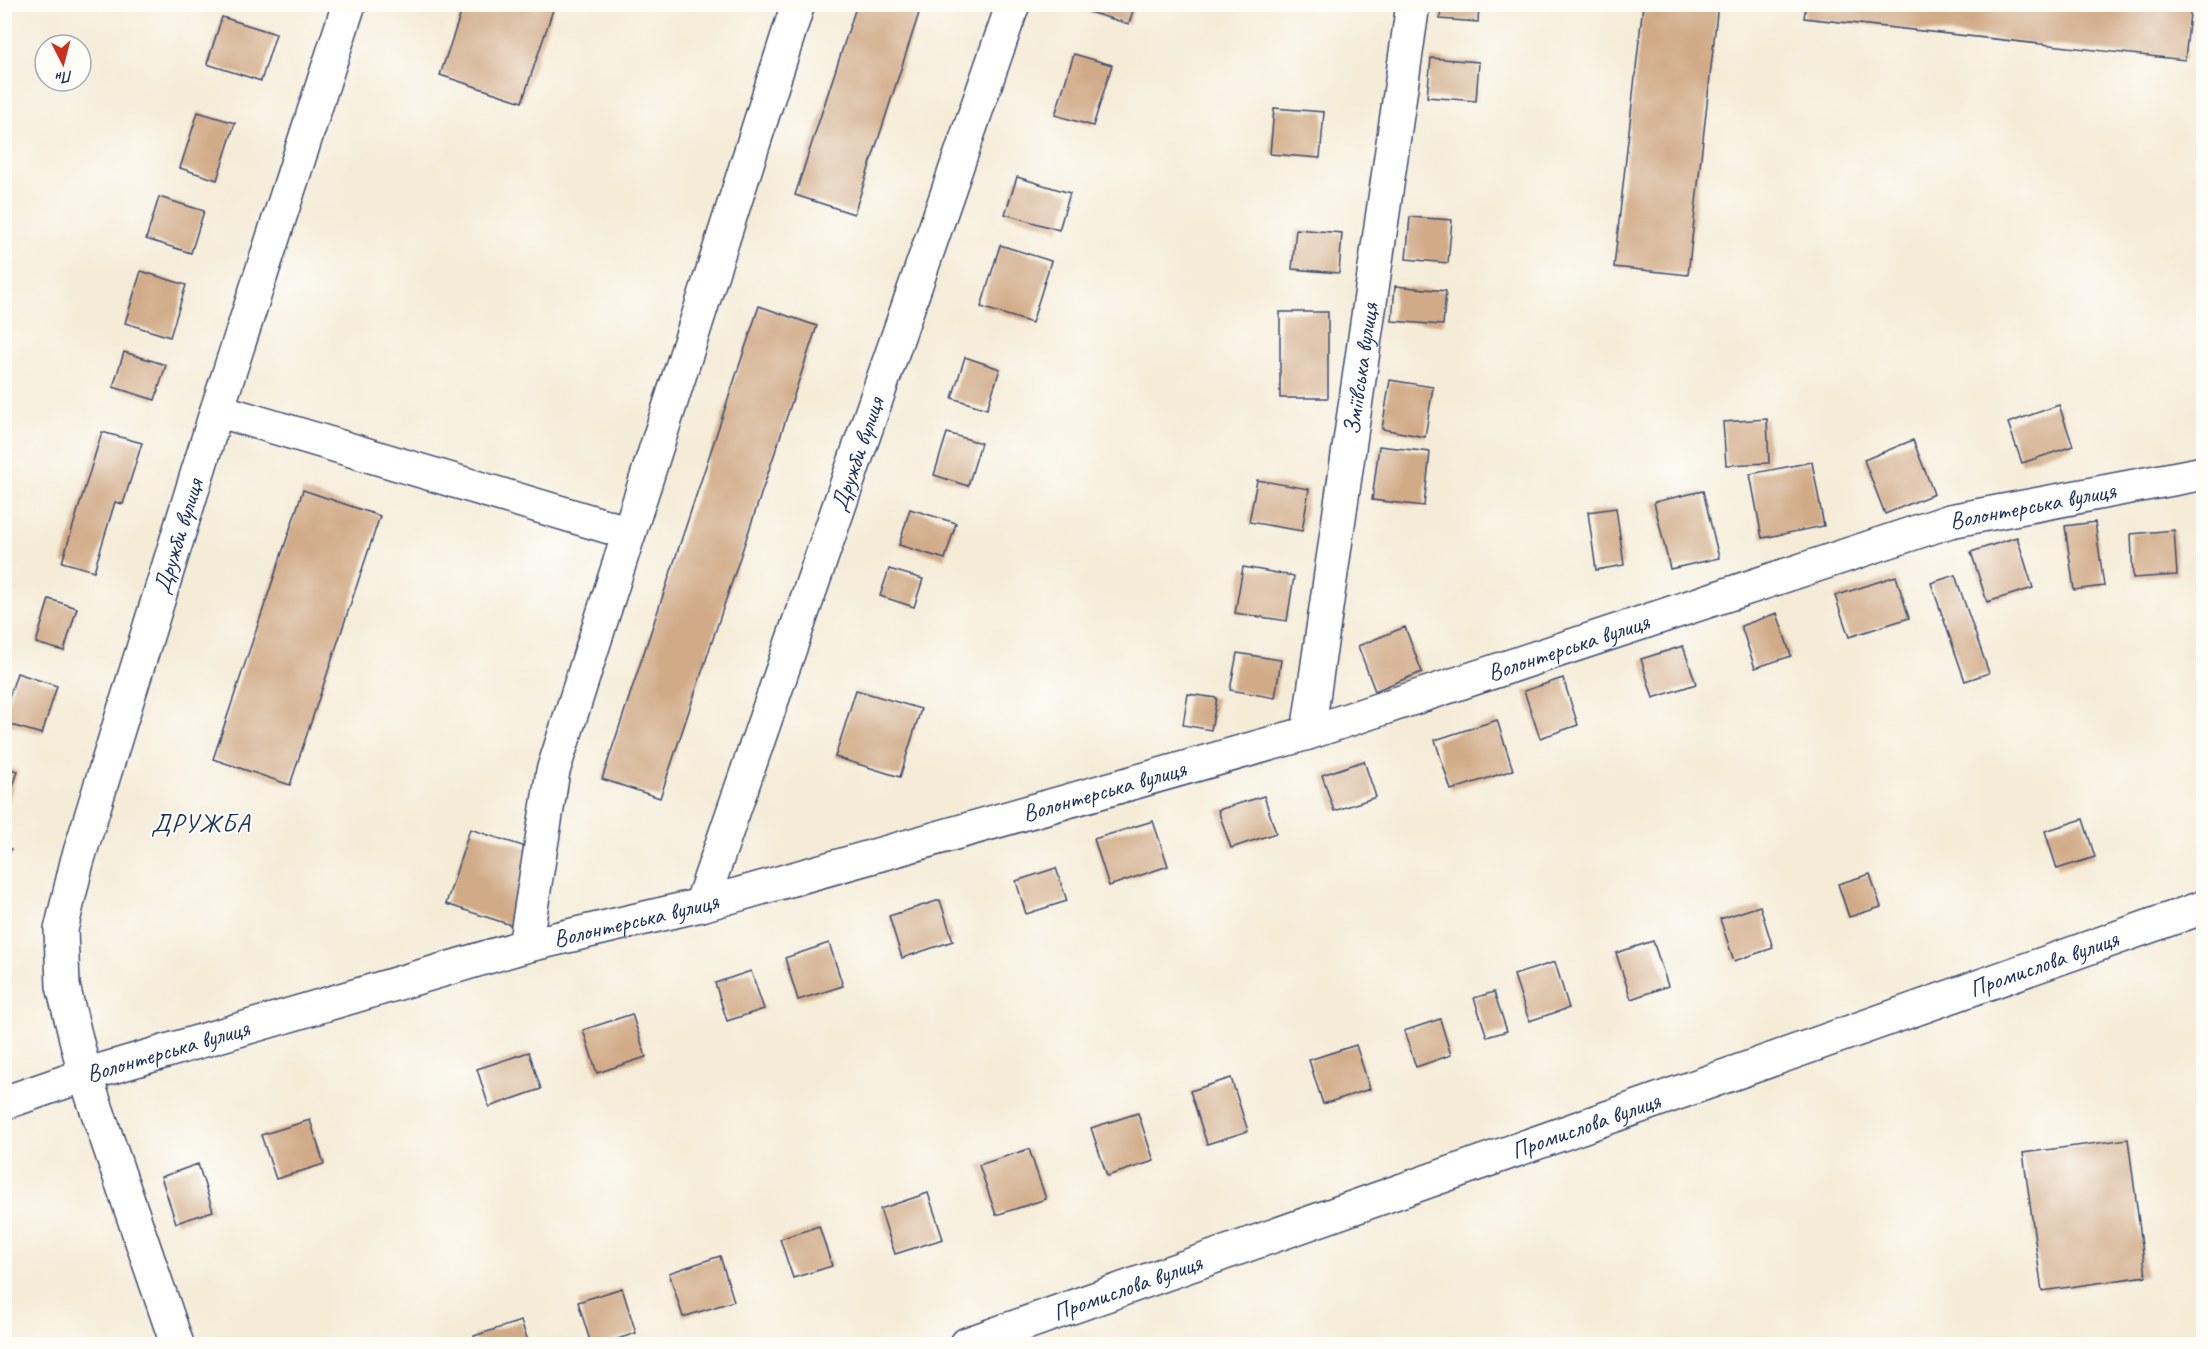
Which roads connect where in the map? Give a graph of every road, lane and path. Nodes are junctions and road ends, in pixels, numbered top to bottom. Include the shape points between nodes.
1 (349, 4) edge
2 (798, 4) edge
3 (1012, 4) edge
4 (1413, 4) edge
5 (217, 410) junction
6 (2204, 473) edge
7 (629, 533) junction
8 (1308, 733) junction
9 (701, 905) junction
10 (2204, 907) edge
11 (525, 946) junction
12 (85, 1075) junction
13 (4, 1103) edge
14 (177, 1344) edge
15 (967, 1344) edge

1 - 5 street, Дружби вулиця
2 - 7 street
3 - 9 street, Дружби вулиця
4 - 8 street, Зміївська вулиця
5 - 7 street
5 - 12 street, Дружби вулиця via 77,862 61,930 63,986
6 - 8 street, Волонтерська вулиця via 1950,521
7 - 11 street via 553,771
8 - 9 street, Волонтерська вулиця
9 - 11 street, Волонтерська вулиця
10 - 15 street, Промислова вулиця
11 - 12 street, Волонтерська вулиця
12 - 13 street, Волонтерська вулиця
12 - 14 street, Дружби вулиця

